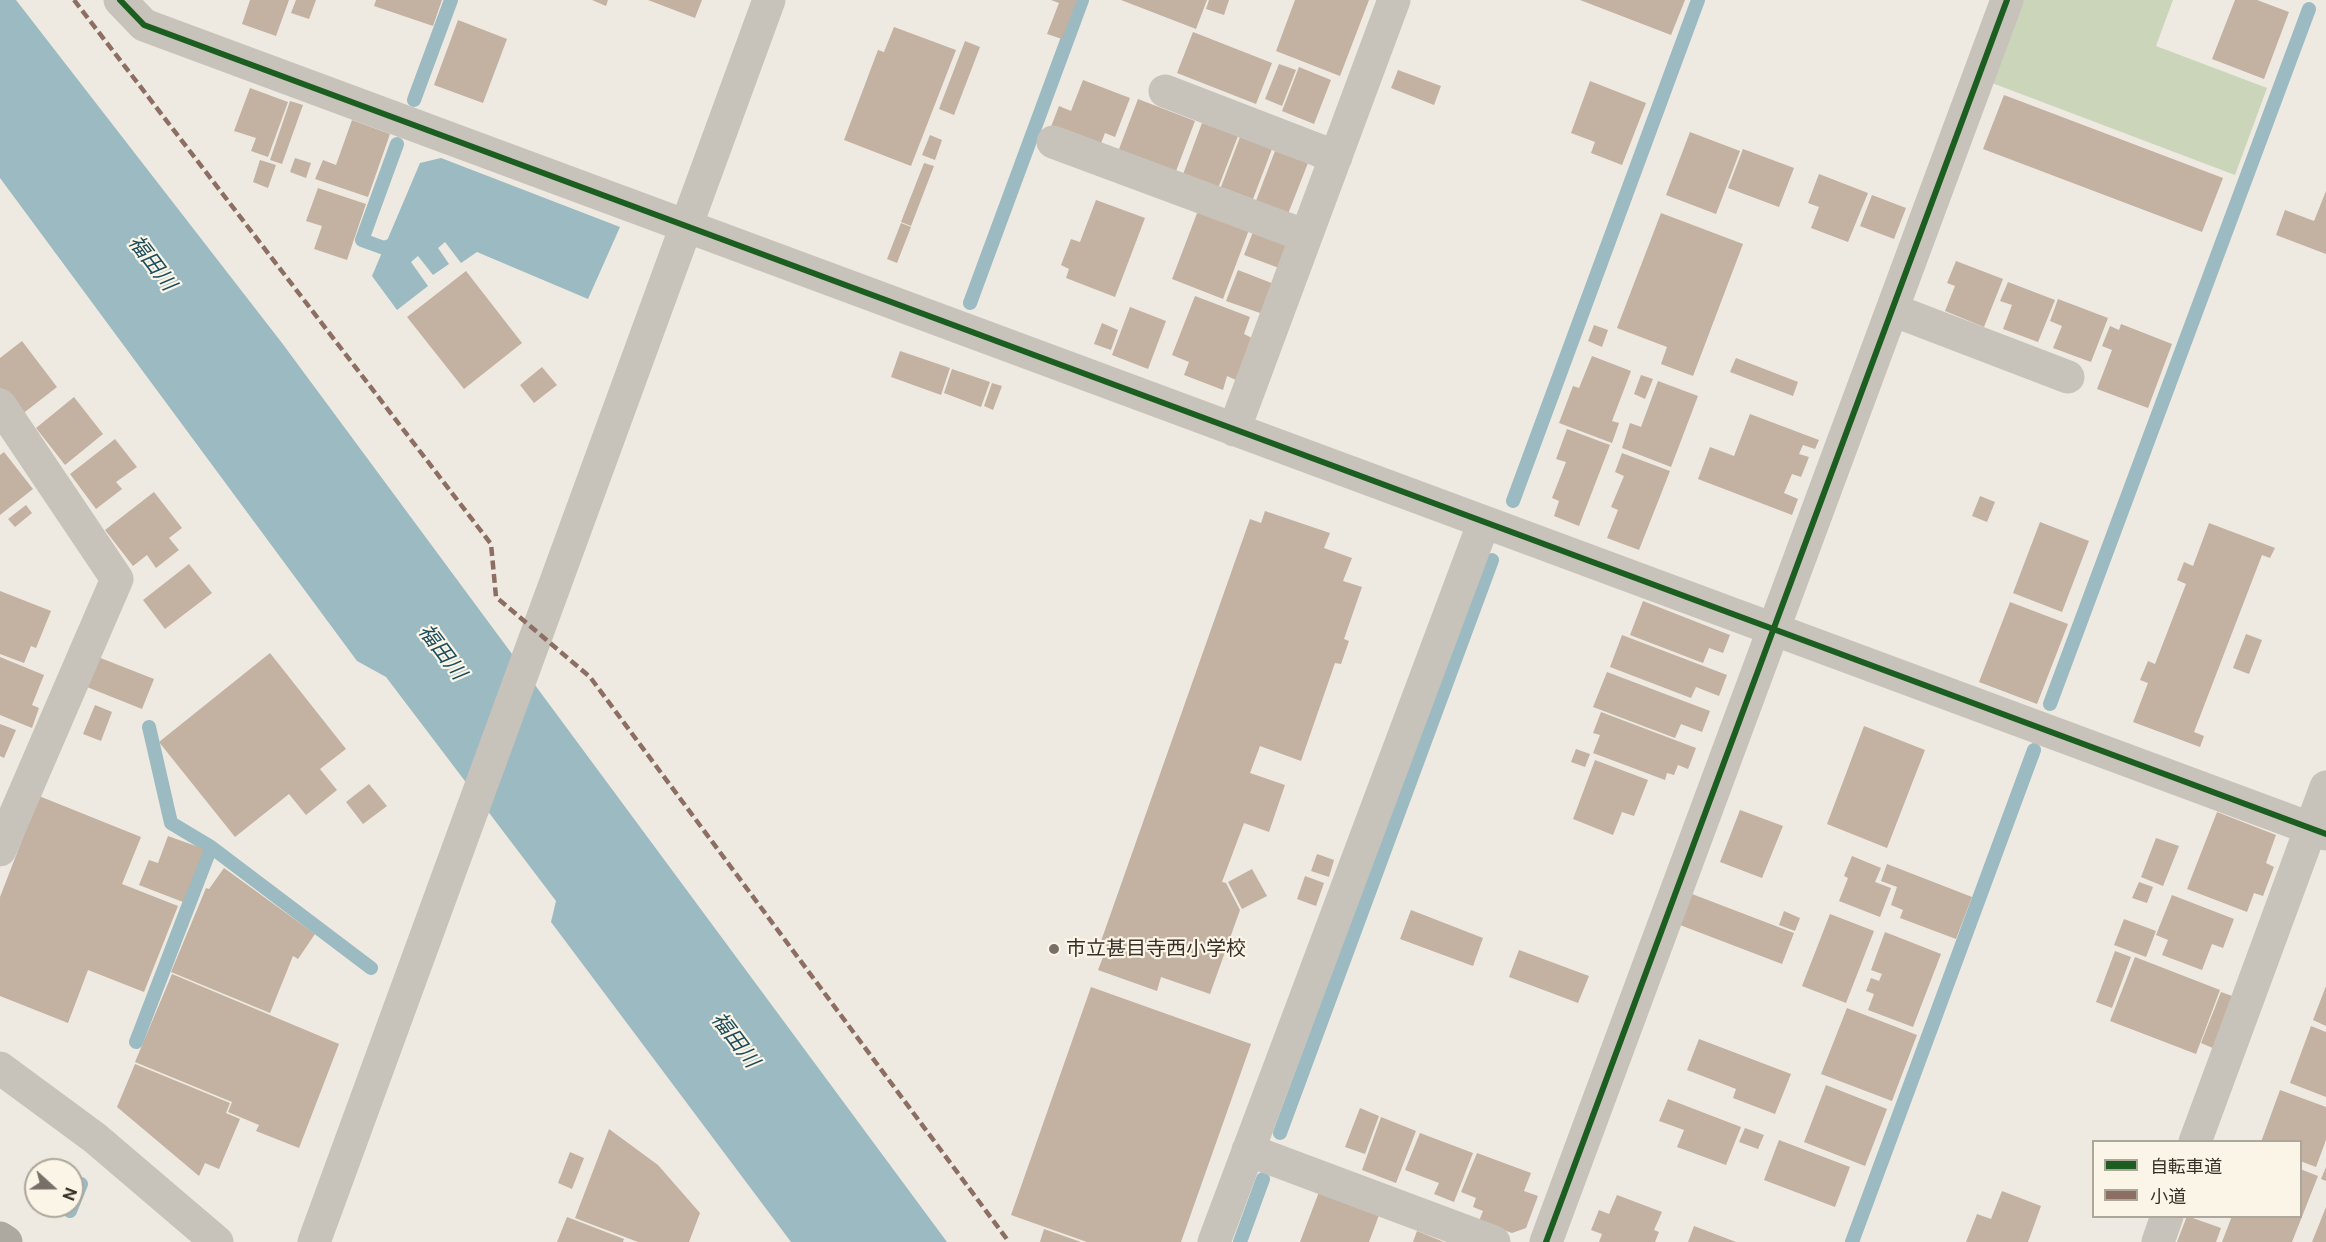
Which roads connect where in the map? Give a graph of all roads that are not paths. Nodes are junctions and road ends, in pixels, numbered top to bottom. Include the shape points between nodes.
1 (120, 0) edge
2 (769, 0) edge
3 (1394, 0) edge
4 (2007, 0) edge
5 (149, 13) edge
6 (1166, 91) dead end
7 (1053, 142) dead end
8 (1336, 157) junction
9 (685, 228) junction
10 (1306, 236) junction
11 (1893, 310) junction
12 (2068, 377) dead end
13 (0, 405) edge
14 (1234, 430) junction
15 (1484, 522) junction
16 (1775, 629) junction
17 (2326, 787) edge
18 (2318, 832) edge
19 (0, 850) edge
20 (0, 1068) edge
21 (2196, 1140) edge
22 (1248, 1150) junction
23 (2166, 1218) edge
24 (0, 1238) edge
25 (6, 1242) edge
26 (217, 1242) edge
27 (314, 1242) edge
28 (1214, 1242) edge
29 (1494, 1242) edge
30 (1546, 1242) edge
31 (2158, 1242) edge

1 - 5 street
2 - 9 street
3 - 8 street
4 - 11 street
5 - 9 street
6 - 8 street
7 - 10 street
8 - 10 street
9 - 14 street
9 - 27 street
10 - 14 street
11 - 12 street
11 - 16 street
13 - 19 street via 117,579
14 - 15 street
15 - 16 street
15 - 22 street
16 - 18 street
16 - 30 street
17 - 18 street
18 - 21 street
20 - 26 street via 95,1138
22 - 28 street
22 - 29 street
23 - 31 street
24 - 25 highway

